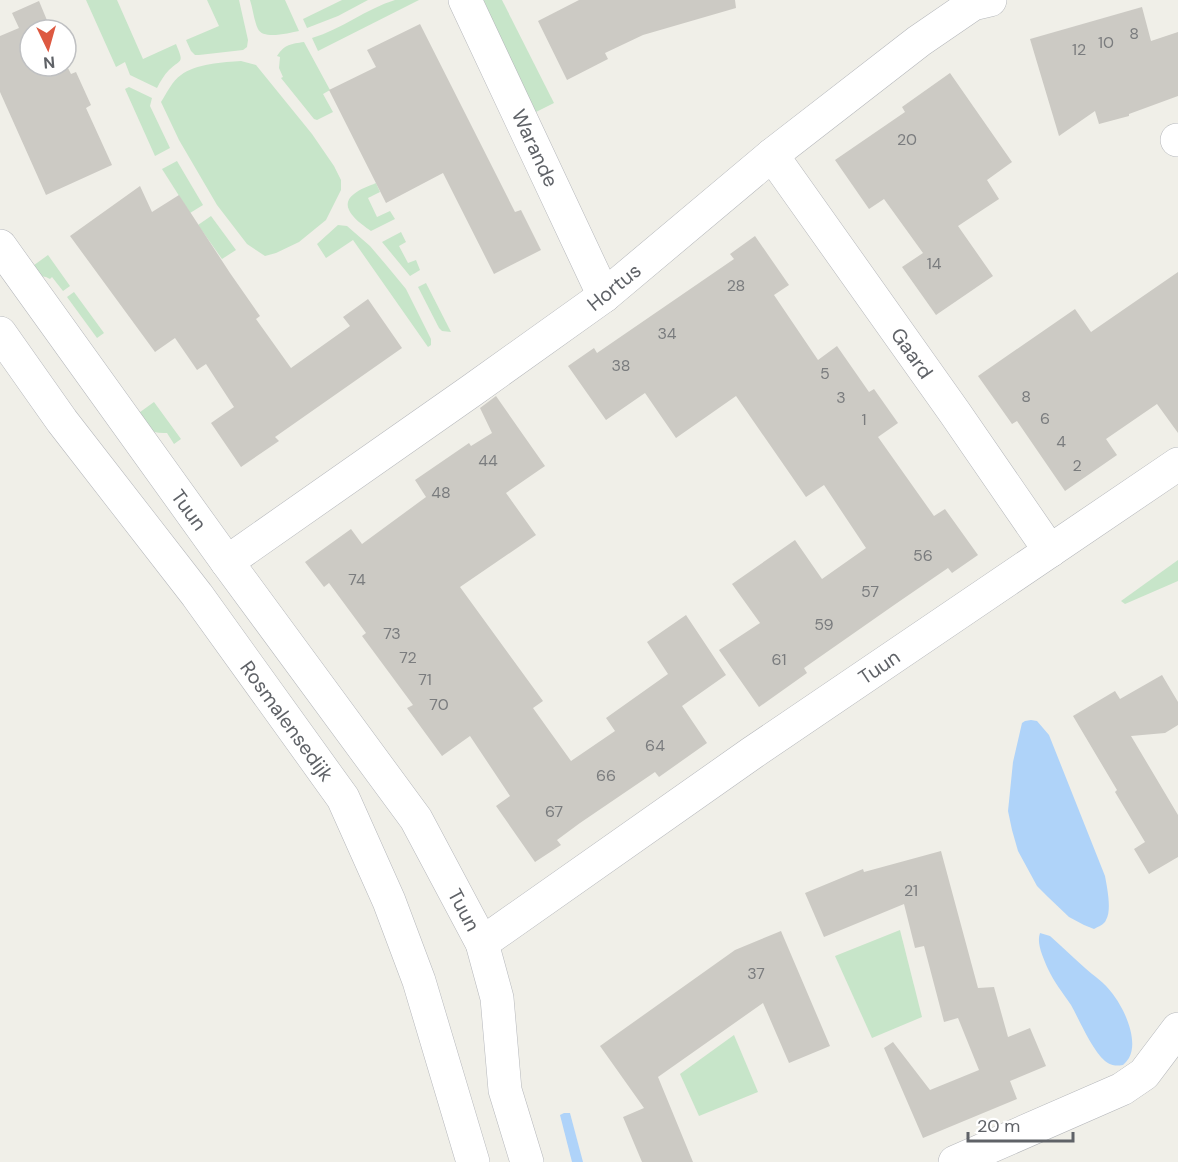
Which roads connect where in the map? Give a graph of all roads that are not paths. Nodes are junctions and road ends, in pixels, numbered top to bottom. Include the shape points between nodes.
1 (465, 0) edge
2 (990, 0) edge
3 (772, 155) junction
4 (0, 246) edge
5 (604, 296) junction
6 (0, 333) edge
7 (1178, 464) edge
8 (1050, 551) junction
9 (227, 562) junction
10 (482, 943) junction
11 (1170, 1040) edge
12 (473, 1162) edge
13 (526, 1162) edge
14 (955, 1162) edge

1 - 5 street, Warande
2 - 3 street, Hortus via 973,4 919,41
3 - 5 street, Hortus
3 - 8 street, Gaard
4 - 9 street, Tuun
5 - 9 street, Hortus
6 - 12 street, Rosmalensedijk via 62,421 197,595 343,798 419,981
7 - 8 street, Tuun
8 - 10 street, Tuun via 752,753
9 - 10 street, Tuun via 416,819
10 - 13 street via 497,998 505,1090
11 - 14 street via 1144,1074 1122,1089

